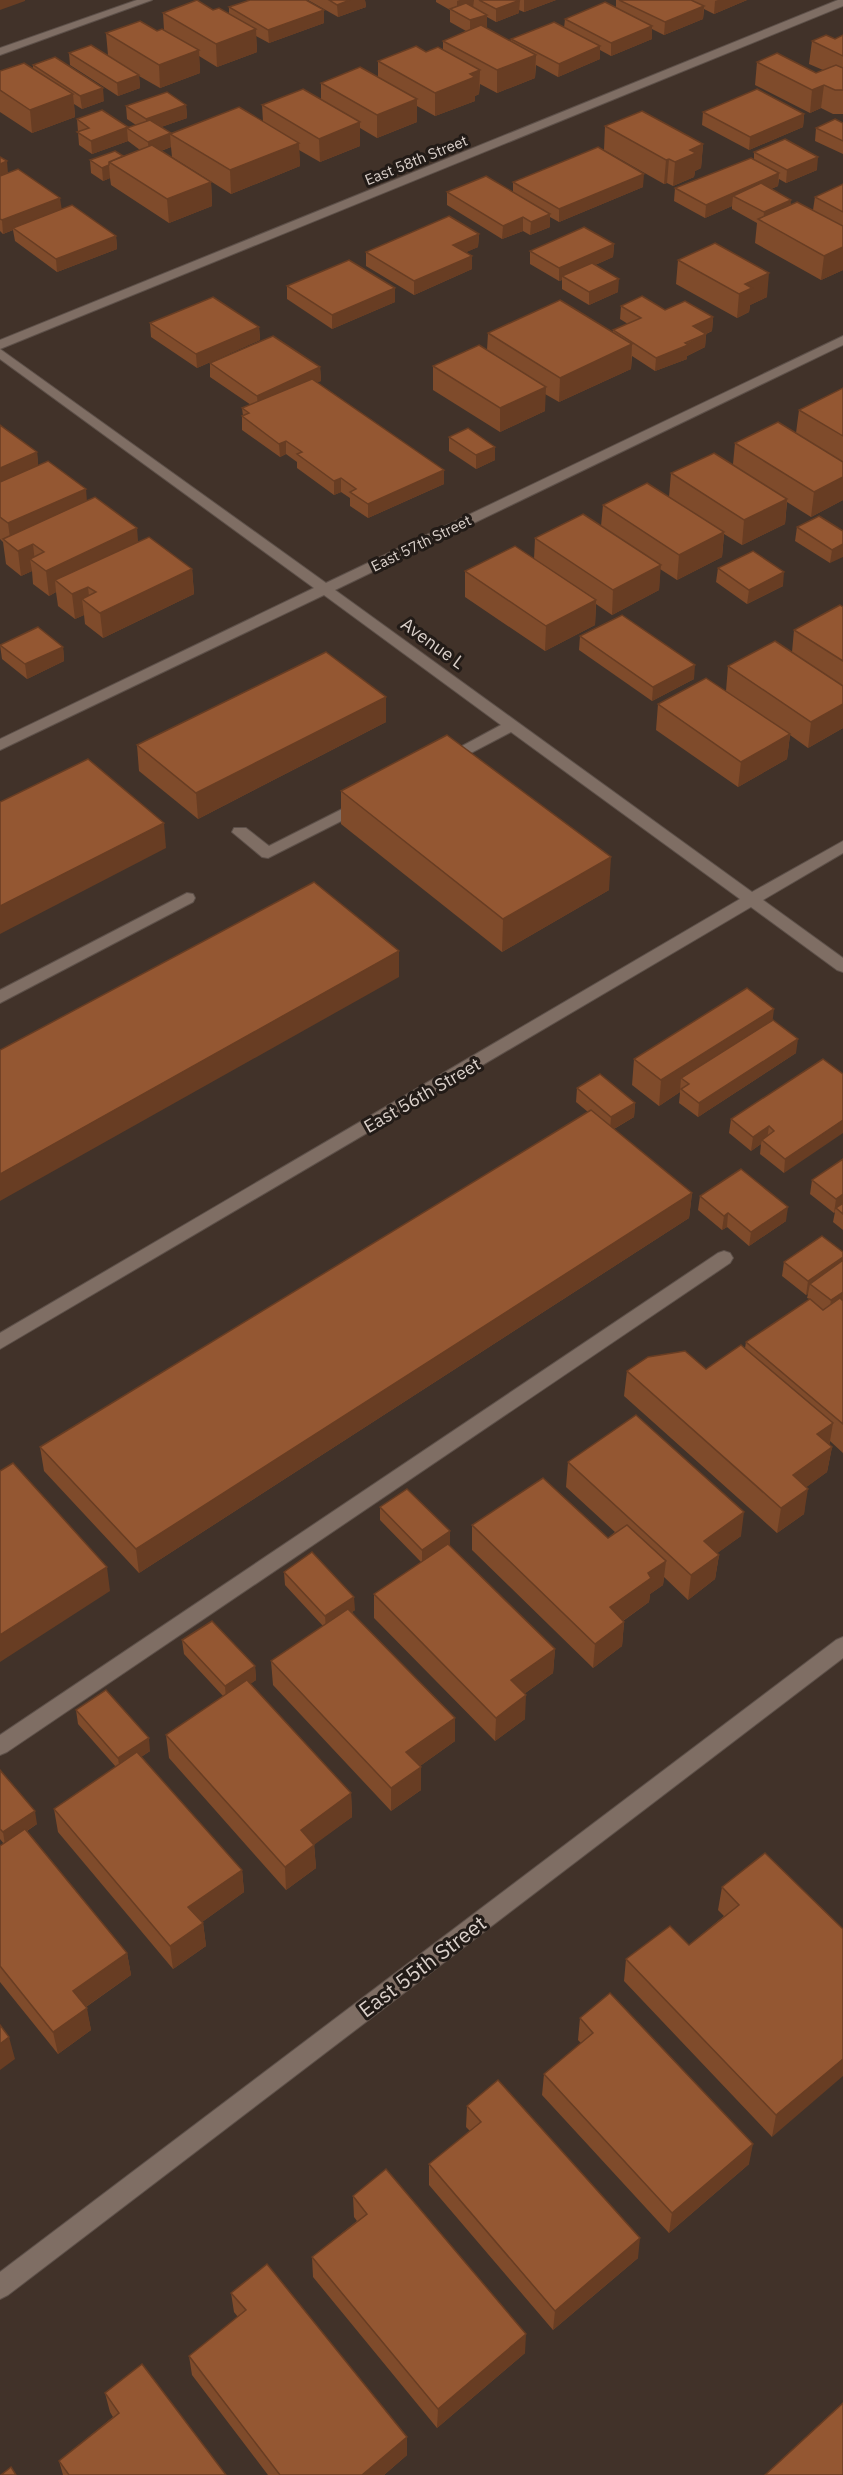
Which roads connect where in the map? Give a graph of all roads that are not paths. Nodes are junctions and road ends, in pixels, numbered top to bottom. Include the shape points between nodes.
1 (147, 0) edge
2 (843, 2) edge
3 (0, 52) edge
4 (843, 340) edge
5 (0, 345) edge
6 (0, 352) edge
7 (326, 589) junction
8 (512, 725) junction
9 (0, 745) edge
10 (431, 768) edge
11 (380, 794) edge
12 (240, 832) dead end
13 (843, 846) edge
14 (188, 898) dead end
15 (751, 900) junction
16 (843, 966) edge
17 (0, 997) edge
18 (724, 1258) dead end
19 (0, 1342) edge
20 (843, 1646) edge
21 (0, 1746) edge
22 (0, 2287) edge

1 - 3 street
2 - 5 street, East 58th Street
4 - 7 street, East 57th Street
6 - 7 street, Avenue L
7 - 8 street, Avenue L
7 - 9 street, East 57th Street
8 - 10 street
8 - 15 street, Avenue L
11 - 12 street via 268,853
13 - 15 street, East 56th Street
14 - 17 street
15 - 16 street, Avenue L
15 - 19 street, East 56th Street
18 - 21 street
20 - 22 street, East 55th Street

